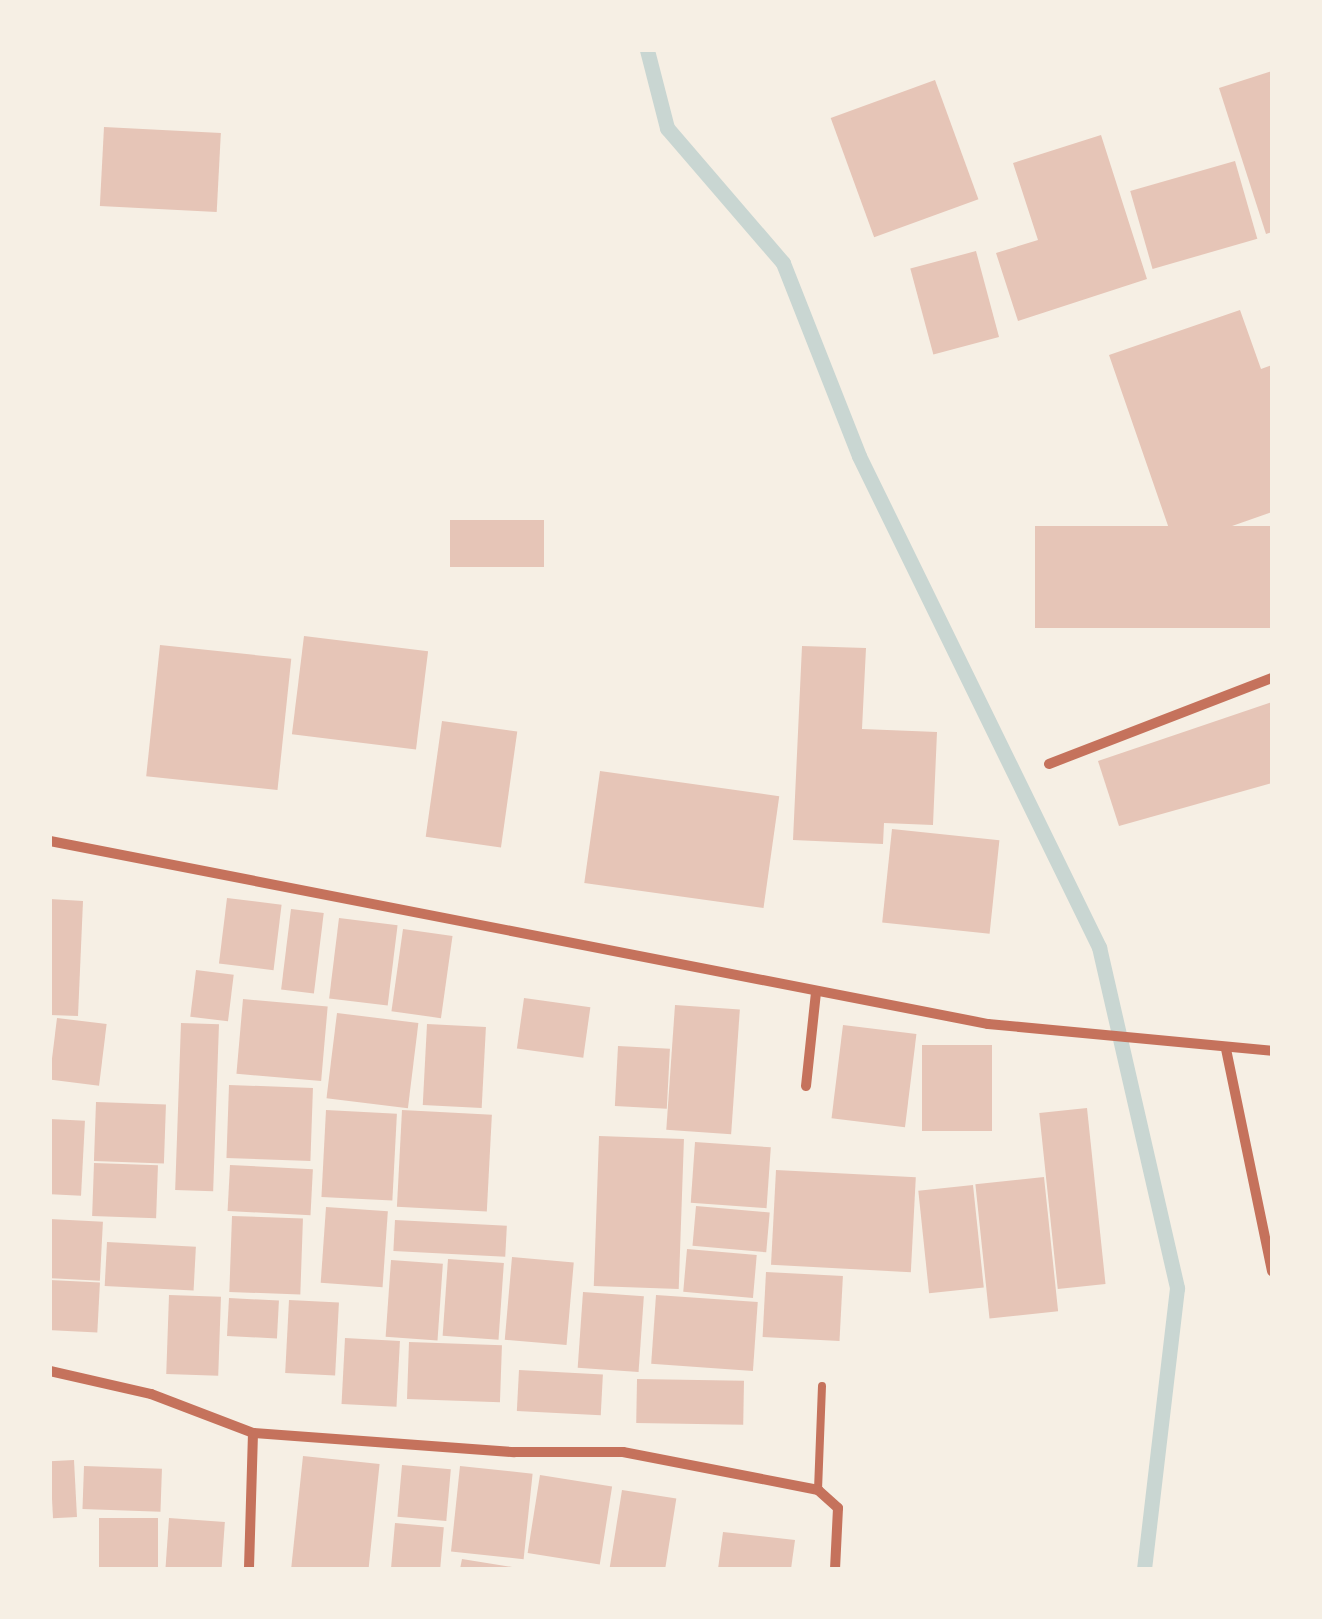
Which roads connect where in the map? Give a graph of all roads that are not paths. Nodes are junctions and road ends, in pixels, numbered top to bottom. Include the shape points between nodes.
1 (1272, 678) edge
2 (1049, 764) dead end
3 (50, 841) edge
4 (816, 992) junction
5 (1226, 1049) junction
6 (1272, 1051) edge
7 (806, 1086) dead end
8 (1272, 1271) edge
9 (50, 1371) edge
10 (822, 1386) dead end
11 (252, 1434) junction
12 (818, 1490) junction
13 (249, 1569) edge
14 (836, 1569) edge

1 - 2 street
3 - 4 street
4 - 5 street via 988,1024
4 - 7 street
5 - 6 street
5 - 8 street
9 - 11 street via 150,1394
10 - 12 lane
11 - 12 street via 514,1452 622,1452
11 - 13 street
12 - 14 street via 838,1508

